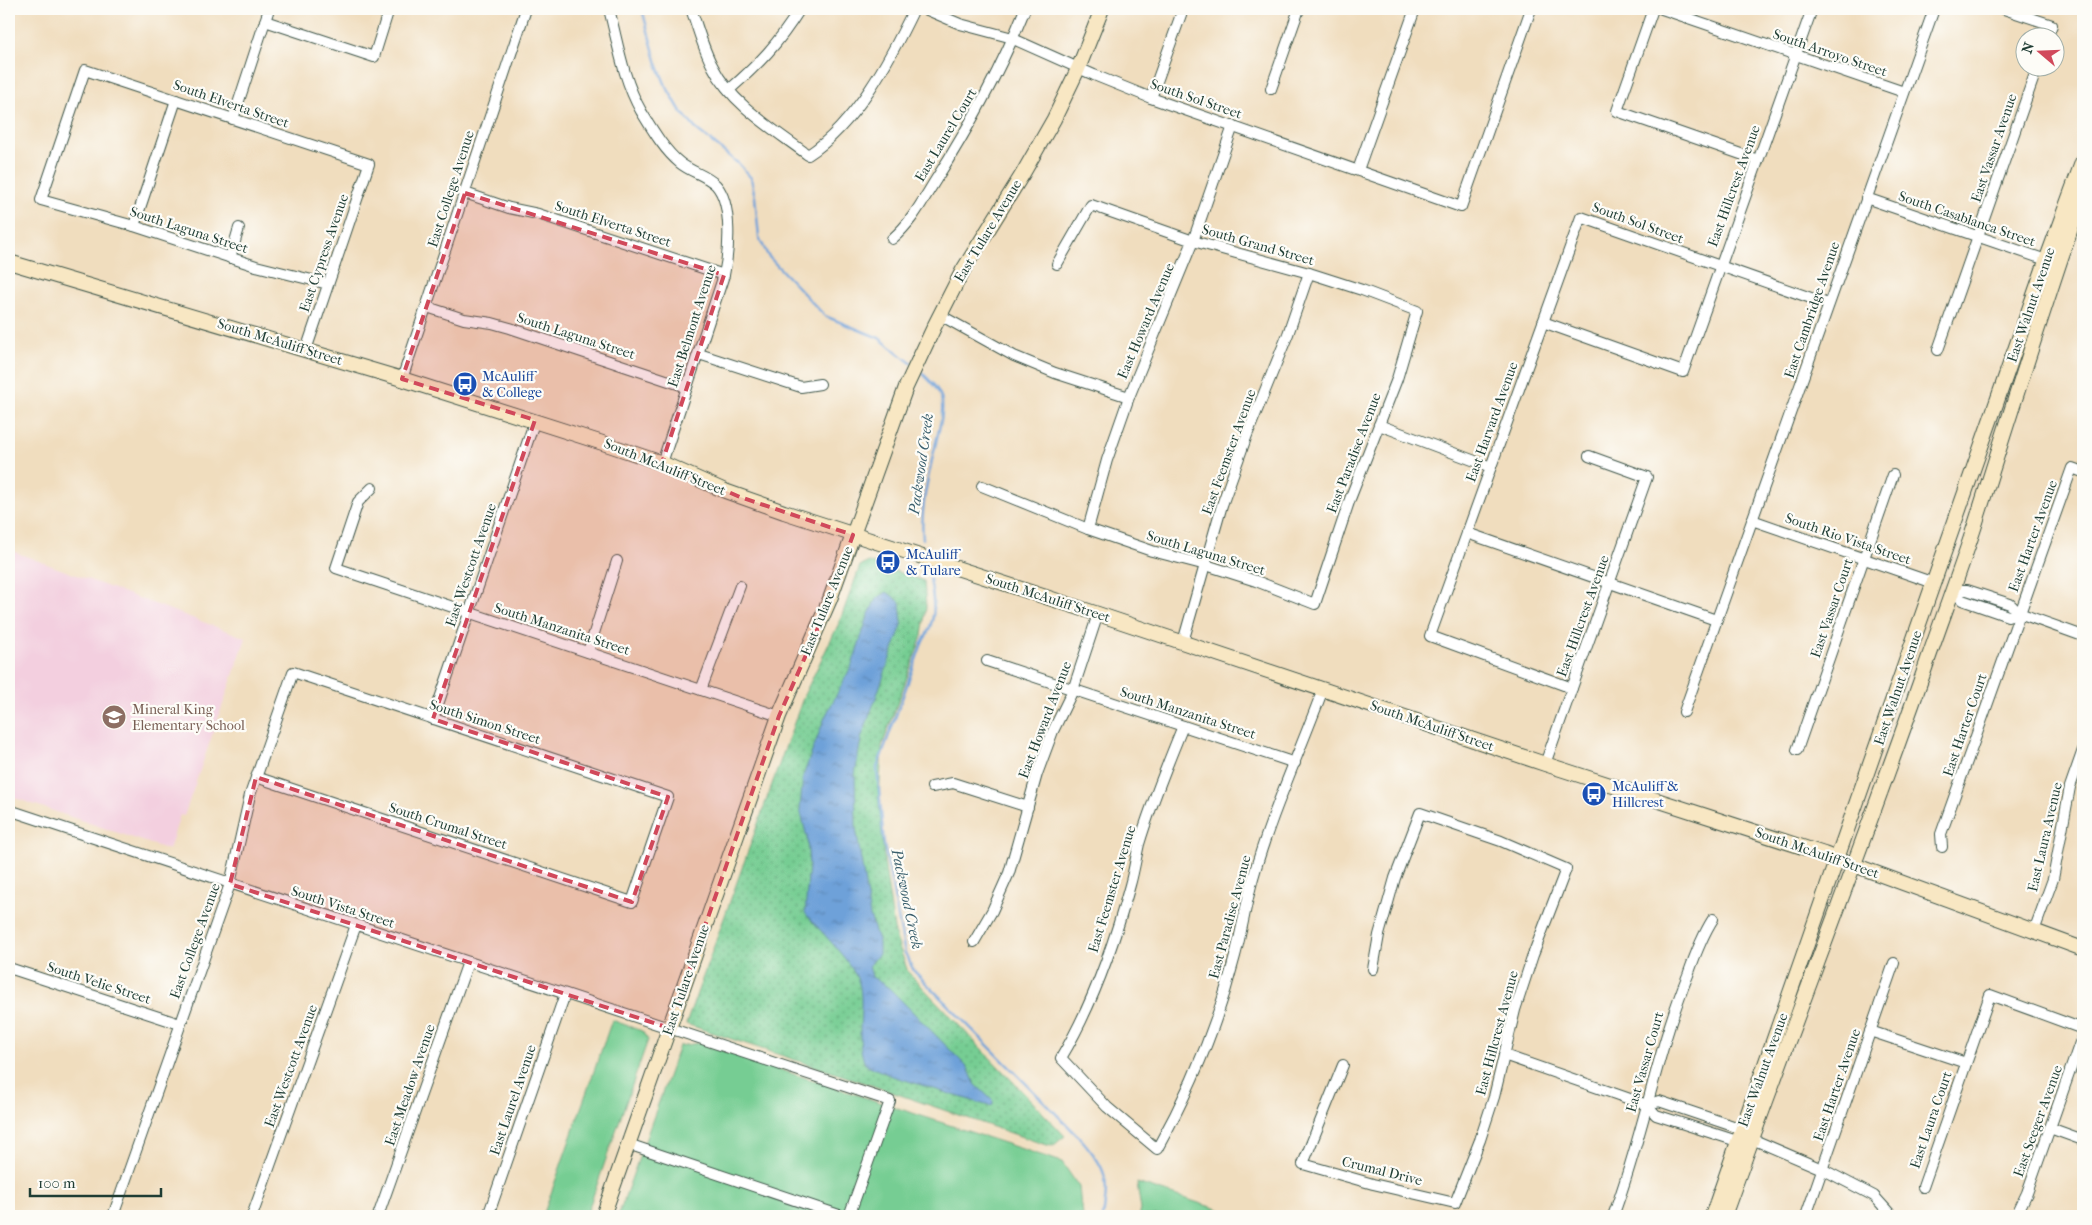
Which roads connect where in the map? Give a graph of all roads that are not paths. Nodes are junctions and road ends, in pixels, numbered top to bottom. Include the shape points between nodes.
1 (270, 9) edge
2 (390, 9) edge
3 (526, 9) edge
4 (609, 9) edge
5 (691, 9) edge
6 (800, 9) edge
7 (914, 9) edge
8 (926, 9) edge
9 (1025, 9) edge
10 (1102, 9) edge
11 (1183, 9) edge
12 (1299, 9) edge
13 (1415, 9) edge
14 (1531, 9) edge
15 (1653, 9) edge
16 (1662, 9) edge
17 (1812, 9) edge
18 (1934, 9) edge
19 (2004, 9) edge
20 (265, 21) junction
21 (2051, 28) edge
22 (1012, 39) junction
23 (1795, 56) junction
24 (1078, 69) junction
25 (2033, 78) edge
26 (1270, 89) dead end
27 (729, 90) junction
28 (1904, 92) junction
29 (1152, 98) junction
30 (176, 100) junction
31 (233, 119) junction
32 (1233, 126) junction
33 (1758, 160) junction
34 (2083, 160) edge
35 (369, 164) joint
36 (1358, 170) junction
37 (465, 193) junction
38 (2083, 193) edge
39 (1866, 198) junction
40 (41, 200) joint
41 (1581, 217) joint
42 (134, 226) junction
43 (239, 228) dead end
44 (1977, 237) junction
45 (892, 239) dead end
46 (1194, 241) junction
47 (230, 258) junction
48 (9, 262) edge
49 (2052, 263) junction
50 (1057, 264) dead end
51 (1720, 267) junction
52 (1309, 273) junction
53 (724, 274) junction
54 (328, 284) junction
55 (1828, 304) junction
56 (427, 307) junction
57 (1417, 312) joint
58 (940, 315) junction
59 (1543, 322) junction
60 (306, 350) junction
61 (1938, 350) dead end
62 (699, 354) junction
63 (402, 379) junction
64 (820, 384) dead end
65 (687, 386) junction
66 (2000, 395) junction
67 (1129, 397) junction
68 (2014, 398) junction
69 (535, 420) junction
70 (1379, 425) junction
71 (1589, 456) dead end
72 (662, 463) junction
73 (1491, 466) junction
74 (2083, 472) edge
75 (1893, 475) dead end
76 (982, 486) dead end
77 (372, 488) dead end
78 (1962, 505) junction
79 (1752, 520) junction
80 (1088, 529) junction
81 (1467, 532) junction
82 (853, 535) junction
83 (1863, 559) junction
84 (617, 562) dead end
85 (1206, 565) junction
86 (1610, 582) junction
87 (1934, 583) junction
88 (740, 586) dead end
89 (1952, 590) junction
90 (1315, 604) joint
91 (470, 613) junction
92 (2019, 613) junction
93 (1098, 614) junction
94 (1716, 620) junction
95 (2083, 636) edge
96 (1183, 642) junction
97 (588, 652) junction
98 (987, 661) dead end
99 (293, 672) joint
100 (1921, 678) junction
101 (1572, 688) junction
102 (1323, 689) junction
103 (701, 690) junction
104 (1072, 690) junction
105 (1684, 712) dead end
106 (779, 716) junction
107 (433, 719) junction
108 (1183, 726) junction
109 (1797, 750) dead end
110 (2083, 750) edge
111 (1294, 763) junction
112 (1545, 764) junction
113 (256, 777) junction
114 (932, 787) dead end
115 (1028, 808) junction
116 (9, 810) edge
117 (1942, 847) dead end
118 (1838, 859) junction
119 (1854, 865) junction
120 (230, 884) junction
121 (632, 902) joint
122 (1713, 919) dead end
123 (356, 925) junction
124 (2034, 931) junction
125 (974, 942) dead end
126 (2083, 949) edge
127 (468, 962) junction
128 (1894, 963) dead end
129 (9, 968) edge
130 (1373, 969) dead end
131 (565, 994) junction
132 (180, 1024) junction
133 (669, 1028) junction
134 (2083, 1029) edge
135 (1870, 1031) junction
136 (2083, 1034) edge
137 (1504, 1055) junction
138 (1966, 1062) junction
139 (1343, 1065) dead end
140 (1647, 1105) junction
141 (2050, 1128) junction
142 (1744, 1136) junction
143 (2083, 1140) edge
144 (628, 1144) junction
145 (1157, 1149) joint
146 (1822, 1169) junction
147 (1923, 1187) dead end
148 (1455, 1203) joint
149 (113, 1216) edge
150 (252, 1216) edge
151 (378, 1216) edge
152 (488, 1216) edge
153 (603, 1216) edge
154 (842, 1216) edge
155 (849, 1216) edge
156 (1613, 1216) edge
157 (1712, 1216) edge
158 (1724, 1216) edge
159 (1806, 1216) edge
160 (1892, 1216) edge
161 (2016, 1216) edge

1 - 20 street
2 - 20 street via 374,57
3 - 37 street, East College Avenue
4 - 53 street, East Belmont Avenue via 622,65 642,112 668,150 680,162 716,185 722,194 726,205 728,249
5 - 27 street via 713,67
6 - 27 street via 781,38
7 - 27 street via 866,96 841,126 808,155 748,109
8 - 22 street, South Sol Street via 960,24
9 - 22 street
10 - 24 street, East Tulare Avenue
11 - 29 street
12 - 26 street
13 - 36 street
14 - 36 street, South Sol Street via 1461,207
15 - 33 street via 1617,111
16 - 23 street, South Arroyo Street
17 - 23 street, East Hillcrest Avenue
18 - 28 street, East Cambridge Avenue
19 - 21 street via 2052,25
20 - 31 street
22 - 24 street, South Sol Street
22 - 45 street, East Laurel Court via 954,151 906,228
23 - 28 street, South Arroyo Street
23 - 33 street, East Hillcrest Avenue
24 - 29 street, South Sol Street
24 - 58 street, East Tulare Avenue via 1047,132
25 - 44 street, East Vassar Avenue
28 - 39 street, East Cambridge Avenue
29 - 32 street, South Sol Street
30 - 31 street, South Elverta Street
30 - 40 street, South Elverta Street via 85,70
30 - 42 street
31 - 35 street, South Elverta Street
32 - 36 street, South Sol Street
32 - 46 street, East Howard Avenue
33 - 51 street, East Hillcrest Avenue
34 - 49 street, East Walnut Avenue
35 - 54 street, East Cypress Avenue
37 - 53 street, South Elverta Street
37 - 56 street, East College Avenue
38 - 49 street, East Walnut Avenue
39 - 44 street, South Casablanca Street
39 - 55 street, East Cambridge Avenue
40 - 42 street, South Laguna Street
41 - 51 street, South Sol Street
41 - 59 street, East Harvard Avenue
42 - 47 street, South Laguna Street
43 - 47 street
44 - 49 street, South Casablanca Street
44 - 61 street
46 - 50 street, South Grand Street via 1091,205
46 - 52 street, South Grand Street
46 - 67 street, East Howard Avenue
47 - 54 street, South Laguna Street
48 - 60 street, South McAuliff Street
49 - 66 street, East Walnut Avenue
49 - 68 street, East Walnut Avenue
51 - 55 street, South Sol Street
51 - 59 street, East Hillcrest Avenue via 1683,372
52 - 57 street, South Grand Street
52 - 85 street, East Feemster Avenue via 1228,487
53 - 62 street, East Belmont Avenue
54 - 60 street, East Cypress Avenue
55 - 79 street, East Cambridge Avenue
56 - 63 street, East College Avenue
56 - 65 street, South Laguna Street via 464,319 510,328
57 - 70 street, East Paradise Avenue
58 - 67 street via 1014,356
58 - 82 street, East Tulare Avenue via 912,374
59 - 73 street, East Harvard Avenue
60 - 63 street, South McAuliff Street
62 - 64 street via 801,387
62 - 65 street, East Belmont Avenue
63 - 69 street, South McAuliff Street
65 - 72 street, East Belmont Avenue
66 - 68 street
66 - 78 street, East Walnut Avenue
67 - 80 street, East Howard Avenue
68 - 89 street, East Walnut Avenue
69 - 72 street, South McAuliff Street
69 - 91 street, East Westcott Avenue
70 - 73 street
70 - 90 street, East Paradise Avenue
71 - 86 street, East Hillcrest Avenue via 1647,477
72 - 82 street, South McAuliff Street via 747,500
73 - 81 street, East Harvard Avenue
74 - 92 street, East Harter Avenue via 2072,468
75 - 83 street, East Vassar Court
76 - 80 street, South Laguna Street
77 - 91 street, South Manzanita Street via 358,502 336,568
78 - 87 street, East Walnut Avenue
78 - 89 street via 1964,527 1948,573
79 - 83 street, South Rio Vista Street
79 - 94 street, East Cambridge Avenue
80 - 85 street, South Laguna Street
81 - 86 street
81 - 101 street, East Harvard Avenue via 1430,636
82 - 93 street, South McAuliff Street
82 - 106 street, East Tulare Avenue via 825,612
83 - 87 street, South Rio Vista Street
83 - 109 street, East Vassar Court
84 - 97 street
85 - 90 street, South Laguna Street
85 - 96 street, East Feemster Avenue
86 - 94 street
86 - 101 street, East Hillcrest Avenue
87 - 100 street via 1937,605 1923,644
87 - 118 street, East Walnut Avenue
88 - 103 street
89 - 92 street via 1962,600 2008,616
89 - 100 street, East Walnut Avenue
91 - 97 street, South Manzanita Street
91 - 107 street, East Westcott Avenue
92 - 95 street
92 - 117 street, East Harter Court via 1942,834
93 - 96 street, South McAuliff Street
93 - 104 street, East Howard Avenue
94 - 105 street, East Cambridge Avenue
96 - 102 street, South McAuliff Street
97 - 103 street, South Manzanita Street
98 - 104 street, South Manzanita Street
99 - 107 street, South Simon Street
99 - 113 street, East College Avenue
100 - 119 street, East Walnut Avenue
101 - 112 street, East Hillcrest Avenue
102 - 111 street, East Paradise Avenue
102 - 112 street, South McAuliff Street
103 - 106 street, South Manzanita Street
104 - 108 street, South Manzanita Street
104 - 115 street, East Howard Avenue via 1037,774
106 - 133 street, East Tulare Avenue
107 - 121 street, South Simon Street via 668,797
108 - 111 street, South Manzanita Street
108 - 145 street, East Feemster Avenue via 1158,786 1104,966 1061,1058 1107,1107
110 - 124 street, East Laura Avenue via 2070,787 2052,879
111 - 145 street, East Paradise Avenue via 1253,878 1235,956 1204,1052
112 - 118 street, South McAuliff Street
113 - 120 street, East College Avenue
113 - 121 street, South Crumal Street
114 - 115 street via 953,783
115 - 125 street, East Howard Avenue via 1009,873
116 - 120 street, South Vista Street
118 - 119 street, South McAuliff Street
118 - 142 street, East Walnut Avenue
119 - 124 street, South McAuliff Street
119 - 142 street, East Walnut Avenue
120 - 123 street, South Vista Street
120 - 132 street, East College Avenue
122 - 140 street, East Vassar Court via 1680,992
123 - 127 street, South Vista Street
123 - 150 street, East Westcott Avenue
124 - 126 street, South McAuliff Street
127 - 131 street, South Vista Street
127 - 151 street, East Meadow Avenue
128 - 135 street, East Harter Avenue
129 - 132 street, South Velie Street
130 - 137 street, East Hillcrest Avenue via 1395,878 1420,813 1501,841 1566,870 1533,955
131 - 133 street, South Vista Street
131 - 152 street, East Laurel Avenue
132 - 149 street, East College Avenue
133 - 144 street, East Tulare Avenue
133 - 155 street, South Vista Street via 890,1101
134 - 138 street via 1990,995
135 - 138 street
135 - 146 street, East Harter Avenue
136 - 141 street, East Seeger Avenue
137 - 140 street
137 - 148 street, East Hillcrest Avenue via 1480,1140
138 - 147 street, East Laura Court
139 - 148 street, Crumal Drive via 1303,1164
140 - 142 street via 1656,1116
140 - 142 street via 1659,1101
140 - 156 street, East Vassar Court
141 - 143 street
141 - 161 street, East Seeger Avenue
142 - 146 street
142 - 157 street, East Walnut Avenue
142 - 158 street, East Walnut Avenue
144 - 153 street, East Tulare Avenue
144 - 154 street
146 - 159 street, East Harter Avenue
146 - 160 street via 1874,1196

